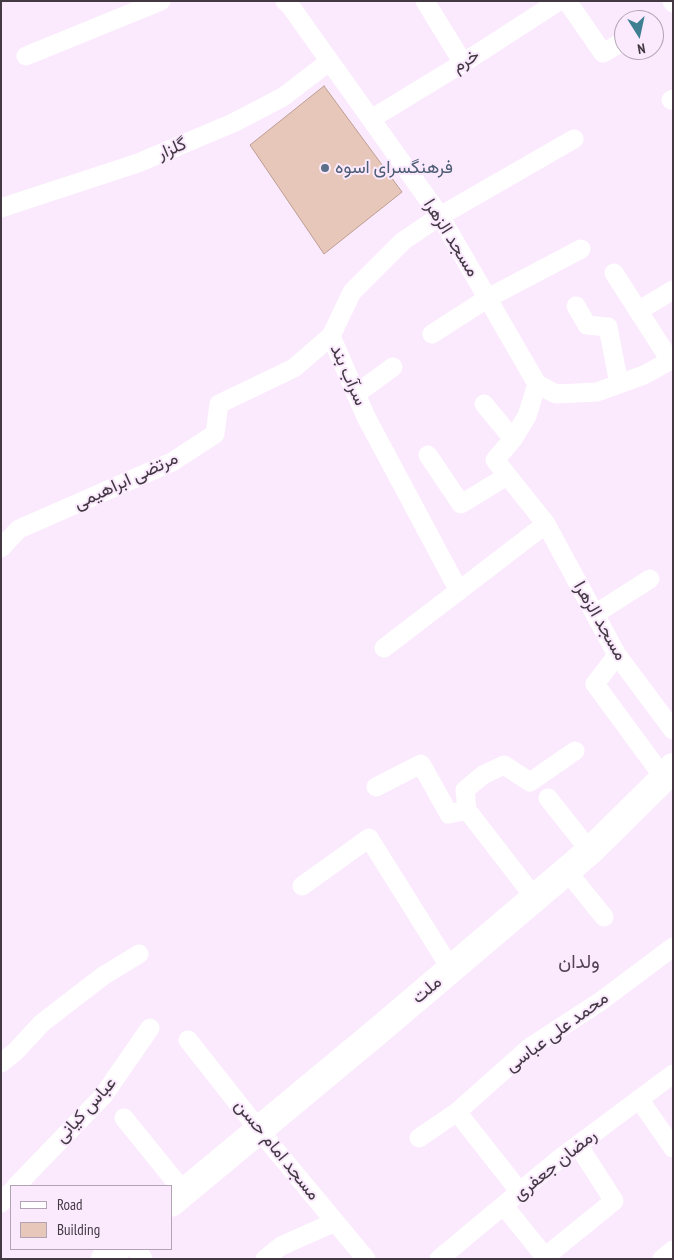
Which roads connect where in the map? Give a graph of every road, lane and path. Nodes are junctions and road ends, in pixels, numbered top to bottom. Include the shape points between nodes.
1 (161, 1) edge
2 (285, 1) edge
3 (425, 1) edge
4 (559, 1) edge
5 (567, 1) edge
6 (614, 46) edge
7 (26, 56) dead end
8 (330, 61) junction
9 (463, 63) junction
10 (371, 119) junction
11 (574, 139) dead end
12 (1, 208) edge
13 (440, 216) junction
14 (581, 249) dead end
15 (614, 273) dead end
16 (673, 290) edge
17 (488, 298) junction
18 (576, 306) dead end
19 (638, 310) junction
20 (432, 334) dead end
21 (331, 336) junction
22 (672, 359) edge
23 (392, 368) dead end
24 (537, 384) junction
25 (619, 384) junction
26 (356, 394) junction
27 (484, 404) dead end
28 (513, 439) junction
29 (428, 455) dead end
30 (508, 476) junction
31 (546, 524) junction
32 (1, 548) edge
33 (650, 579) dead end
34 (459, 591) junction
35 (595, 614) junction
36 (384, 648) dead end
37 (617, 655) junction
38 (673, 730) edge
39 (574, 751) dead end
40 (668, 772) edge
41 (376, 787) dead end
42 (548, 798) dead end
43 (467, 810) junction
44 (590, 851) junction
45 (567, 871) junction
46 (302, 886) dead end
47 (535, 898) junction
48 (604, 917) dead end
49 (673, 947) edge
50 (139, 954) dead end
51 (451, 969) junction
52 (150, 1028) dead end
53 (188, 1040) dead end
54 (1, 1064) edge
55 (673, 1074) edge
56 (639, 1099) junction
57 (456, 1112) junction
58 (124, 1118) dead end
59 (260, 1130) junction
60 (419, 1138) dead end
61 (578, 1144) junction
62 (673, 1148) edge
63 (17, 1185) edge
64 (169, 1185) edge
65 (520, 1192) junction
66 (10, 1193) edge
67 (178, 1198) edge
68 (1, 1203) edge
69 (504, 1206) junction
70 (335, 1222) junction
71 (116, 1250) edge
72 (673, 1250) edge
73 (104, 1259) edge
74 (265, 1259) edge
75 (366, 1259) edge
76 (439, 1259) edge
77 (662, 1259) edge

1 - 7 street
2 - 8 street, مسجد الزهرا
3 - 9 street
4 - 9 street, خرم
5 - 6 street via 603,53
8 - 10 street, مسجد الزهرا
8 - 12 street, گلزار via 283,97 233,123 138,163
9 - 10 street, خرم
10 - 13 street, مسجد الزهرا
11 - 13 street, سرآب بند
13 - 17 street, مسجد الزهرا
13 - 21 street, سرآب بند via 403,241 352,292
14 - 17 street
15 - 19 street
16 - 19 street
17 - 20 street
17 - 24 street, مسجد الزهرا
18 - 25 street via 587,325 608,327
19 - 22 street
21 - 26 street, سرآب بند
21 - 32 street, مرتضی ابراهیمی via 294,368 219,404 215,434 172,462 19,529
22 - 25 street via 644,375
23 - 26 street
24 - 25 street via 556,394 596,392
24 - 28 street, مسجد الزهرا via 527,416
26 - 34 street, سرآب بند
27 - 28 street
28 - 30 street, مسجد الزهرا via 494,460
29 - 30 street via 461,504
30 - 31 street, مسجد الزهرا
31 - 34 street
31 - 35 street, مسجد الزهرا
33 - 35 street
34 - 36 street
35 - 37 street, مسجد الزهرا
37 - 38 street, مسجد الزهرا
37 - 40 street via 595,684
39 - 43 street via 530,782 504,765 484,775 465,790
40 - 44 street, ملت
41 - 43 street via 421,764 449,814
42 - 44 street
43 - 47 street
44 - 45 street, ملت
45 - 47 street, ملت
45 - 48 street
46 - 51 street via 370,838
47 - 51 street, ملت
49 - 57 street, محمد علی عباسی via 601,1001 529,1048
50 - 54 street via 103,976 42,1023
51 - 59 street, ملت
52 - 63 street, عباس کیانی via 103,1096
53 - 59 street, مسجد امام حسن
55 - 56 street, رمضان جعفری
56 - 61 street, رمضان جعفری
56 - 62 street
57 - 60 street, محمد علی عباسی
57 - 65 street
58 - 64 street
59 - 67 street, ملت
59 - 70 street, مسجد امام حسن
61 - 65 street, رمضان جعفری
61 - 69 street via 614,1201 545,1258
65 - 69 street, رمضان جعفری
66 - 68 street
69 - 76 street, رمضان جعفری
70 - 74 street via 281,1246
70 - 75 street, مسجد امام حسن
71 - 73 street
72 - 77 street

